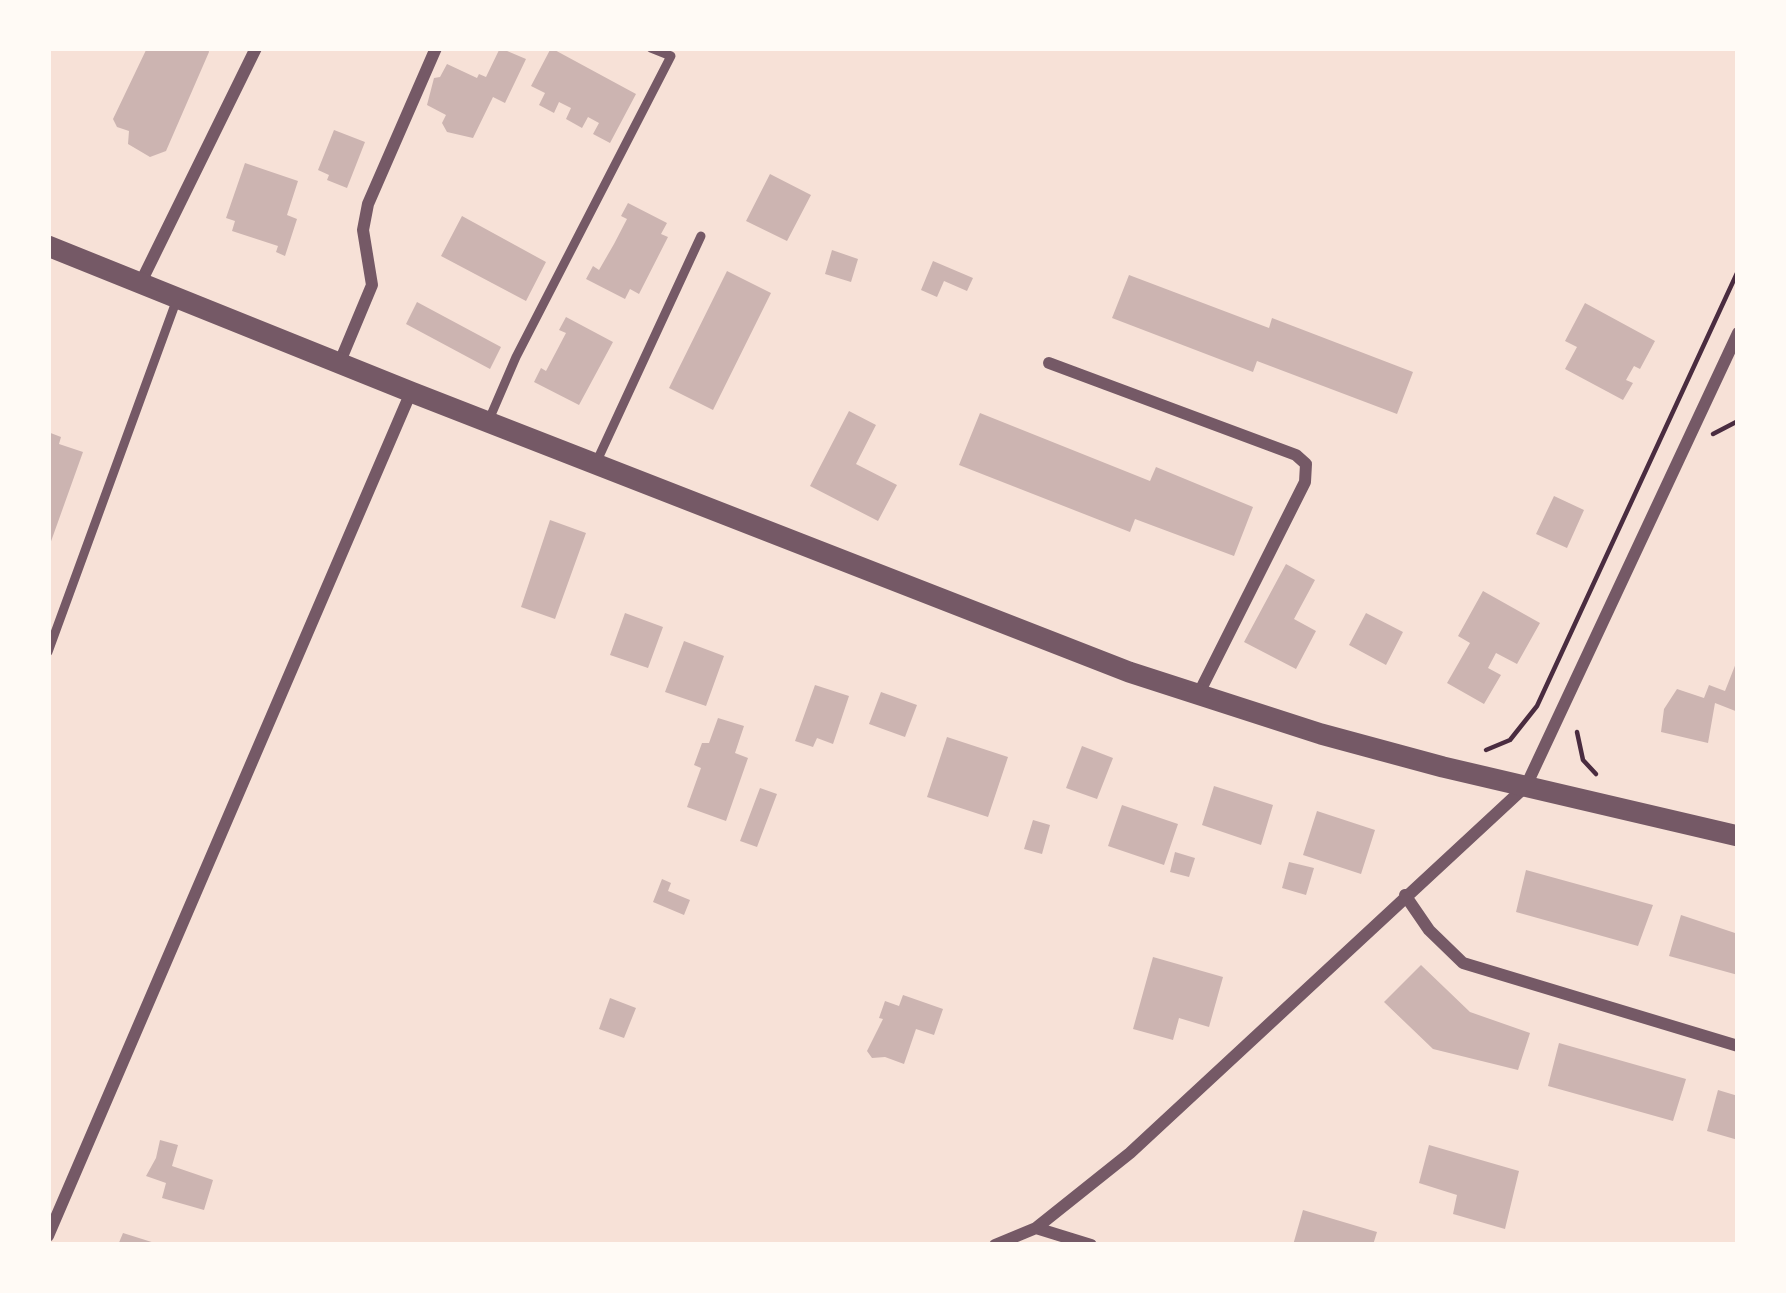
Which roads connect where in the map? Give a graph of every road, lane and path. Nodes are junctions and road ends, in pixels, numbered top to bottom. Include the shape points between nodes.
1 (256, 48) edge
2 (436, 48) edge
3 (651, 48) edge
4 (701, 236) dead end
5 (48, 246) edge
6 (1738, 271) edge
7 (140, 284) junction
8 (177, 299) junction
9 (1738, 333) edge
10 (1049, 363) dead end
11 (339, 364) junction
12 (411, 392) junction
13 (1738, 421) edge
14 (488, 422) junction
15 (1713, 434) dead end
16 (595, 464) junction
17 (48, 652) edge
18 (1198, 696) junction
19 (1576, 729) dead end
20 (1472, 752) dead end
21 (1602, 779) dead end
22 (1526, 786) junction
23 (1738, 836) edge
24 (1406, 895) junction
25 (1738, 1046) edge
26 (1036, 1228) junction
27 (48, 1236) edge
28 (994, 1245) edge
29 (1090, 1245) edge

1 - 7 street
2 - 11 street via 368,204 363,230 372,286
3 - 14 lane via 671,56
4 - 16 lane
5 - 7 street
6 - 20 path via 1537,706 1510,740
7 - 8 street
8 - 11 street
8 - 17 lane
9 - 22 street
10 - 18 street via 1306,464 1305,482
11 - 12 street
12 - 14 street
12 - 27 street
13 - 15 path
14 - 16 street
16 - 18 street
18 - 22 street
19 - 21 path via 1583,760
22 - 23 street
22 - 24 street
24 - 25 street via 1463,963
24 - 26 street via 1130,1153
26 - 28 street
26 - 29 street

